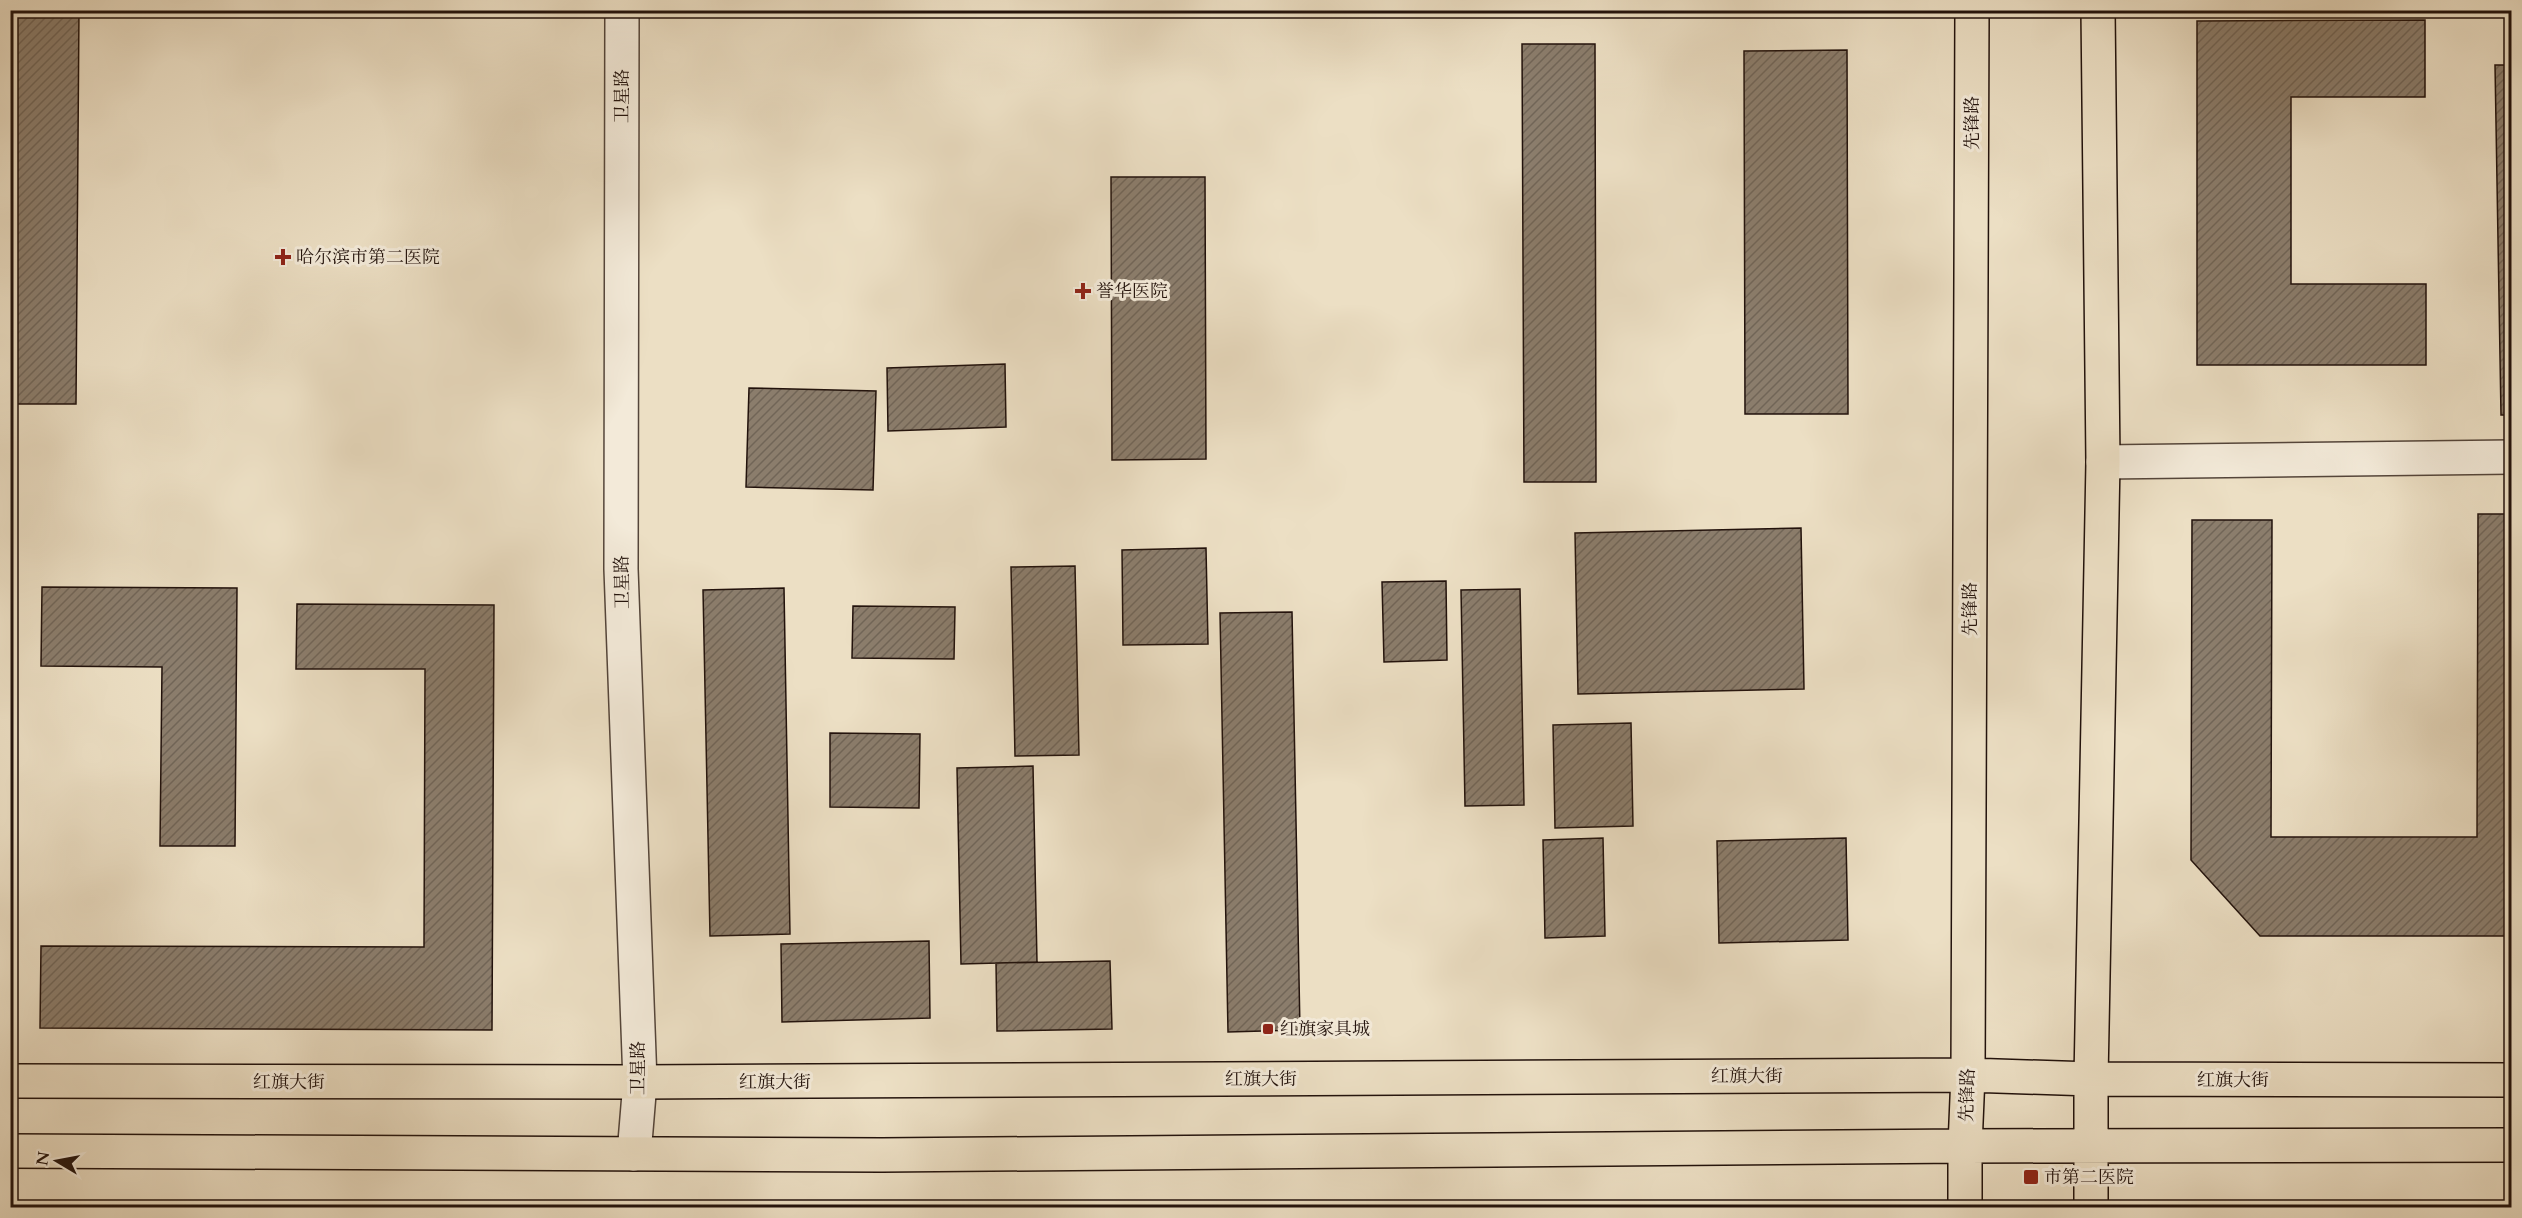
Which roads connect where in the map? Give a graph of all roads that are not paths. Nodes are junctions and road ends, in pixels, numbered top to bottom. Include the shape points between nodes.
1 (622, 10) edge
2 (1972, 10) edge
3 (2098, 10) edge
4 (2511, 458) edge
5 (2103, 462) junction
6 (1968, 1075) junction
7 (2091, 1079) junction
8 (2511, 1080) edge
9 (10, 1081) edge
10 (640, 1082) junction
11 (2511, 1145) edge
12 (1965, 1146) junction
13 (2092, 1146) junction
14 (10, 1151) edge
15 (634, 1154) junction
16 (1965, 1208) edge
17 (2091, 1208) edge

1 - 10 street, 卫星路 via 621,569
2 - 6 main road, 先锋路
3 - 5 main road
4 - 5 street
5 - 7 main road
6 - 7 main road, 红旗大街
6 - 10 main road, 红旗大街
6 - 12 main road, 先锋路
7 - 8 main road, 红旗大街
7 - 13 main road
9 - 10 main road, 红旗大街
10 - 15 street, 卫星路
11 - 13 main road
12 - 13 main road
12 - 15 main road
12 - 16 main road, 先锋路
13 - 17 main road
14 - 15 main road

